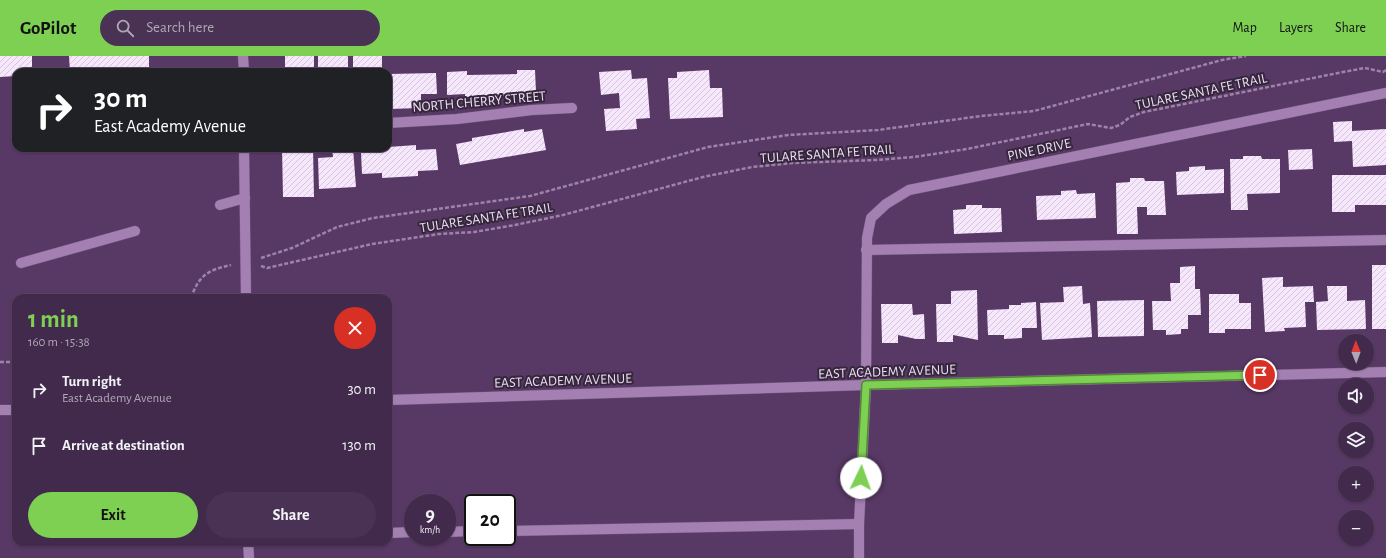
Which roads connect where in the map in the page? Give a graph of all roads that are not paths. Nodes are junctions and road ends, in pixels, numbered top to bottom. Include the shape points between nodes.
1 (244, 56) edge
2 (244, 68) edge
3 (1386, 93) edge
4 (572, 108) dead end
5 (392, 123) edge
6 (244, 152) edge
7 (245, 198) junction
8 (220, 205) dead end
9 (135, 231) dead end
10 (1386, 240) edge
11 (866, 250) junction
12 (22, 263) dead end
13 (246, 294) edge
14 (1386, 372) edge
15 (866, 385) junction
16 (392, 400) edge
17 (0, 410) edge
18 (12, 410) edge
19 (859, 524) junction
20 (516, 531) edge
21 (404, 532) edge
22 (392, 533) edge
23 (248, 546) edge
24 (249, 558) edge
25 (859, 558) edge

1 - 2 street
3 - 11 street, PINE DRIVE via 909,190 886,204 871,218
4 - 5 street, NORTH CHERRY STREET
6 - 7 street
7 - 8 street
7 - 13 street
9 - 12 street
10 - 11 street
11 - 15 street, PINE DRIVE
14 - 15 street, EAST ACADEMY AVENUE
15 - 16 street, EAST ACADEMY AVENUE
15 - 19 street, PINE DRIVE
17 - 18 street
19 - 20 street
19 - 25 street, PINE DRIVE
21 - 22 street
23 - 24 street

